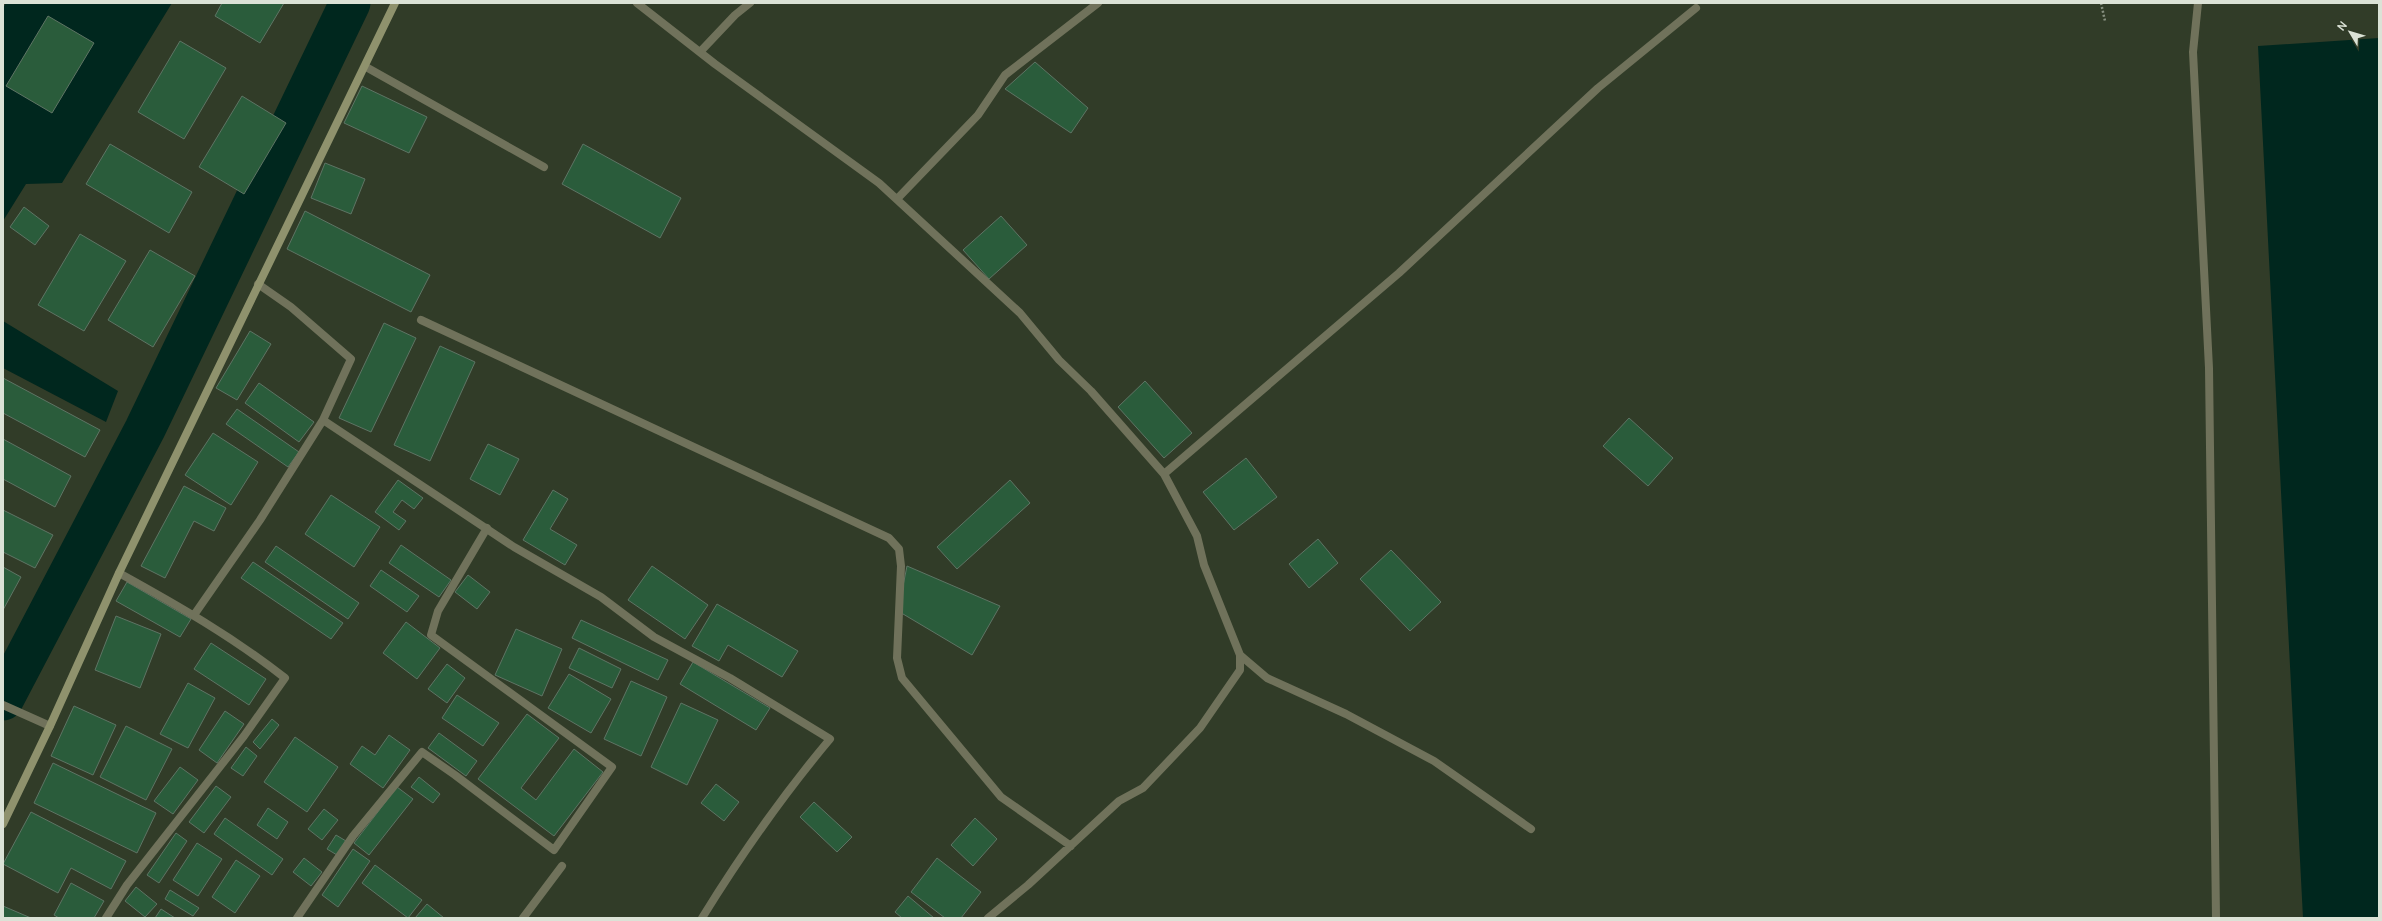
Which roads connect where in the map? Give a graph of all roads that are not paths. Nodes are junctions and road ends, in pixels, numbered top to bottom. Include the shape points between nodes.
1 (395, 3) edge
2 (637, 3) edge
3 (750, 3) edge
4 (1098, 3) edge
5 (2198, 3) edge
6 (1696, 8) dead end
7 (700, 52) junction
8 (366, 67) junction
9 (544, 167) dead end
10 (897, 198) junction
11 (258, 284) junction
12 (421, 320) dead end
13 (323, 420) junction
14 (1164, 474) junction
15 (487, 528) junction
16 (119, 573) junction
17 (194, 615) junction
18 (1240, 655) junction
19 (3, 705) edge
20 (50, 726) junction
21 (3, 824) edge
22 (1532, 829) dead end
23 (1071, 846) junction
24 (562, 866) dead end
25 (106, 918) edge
26 (297, 918) edge
27 (523, 918) edge
28 (702, 918) edge
29 (988, 918) edge
30 (2216, 918) edge

1 - 8 main road
2 - 7 street
3 - 7 street
4 - 10 street via 1005,75 978,116
5 - 30 street via 2193,52 2209,368
6 - 14 street via 1598,88 1399,273
7 - 10 street
8 - 9 street
8 - 11 main road
10 - 14 street via 1020,313 1059,360 1091,391
11 - 13 street via 291,307 352,359
11 - 16 main road
12 - 23 street via 889,538 899,549 901,566 897,658 902,678 1001,797
13 - 15 street
13 - 17 street via 260,520
14 - 18 street via 1197,536 1204,564
15 - 26 street via 438,611 431,635 612,767 554,850 422,752 353,836
15 - 28 street via 514,547 601,597 654,637 730,678 830,739 788,789 736,863
16 - 17 street
16 - 20 main road
17 - 25 street via 285,678 244,736 127,885
18 - 22 street via 1268,678 1346,714 1434,761
18 - 23 street via 1240,670 1200,728 1143,788 1119,801
19 - 20 street
20 - 21 main road
23 - 29 street
24 - 27 street

